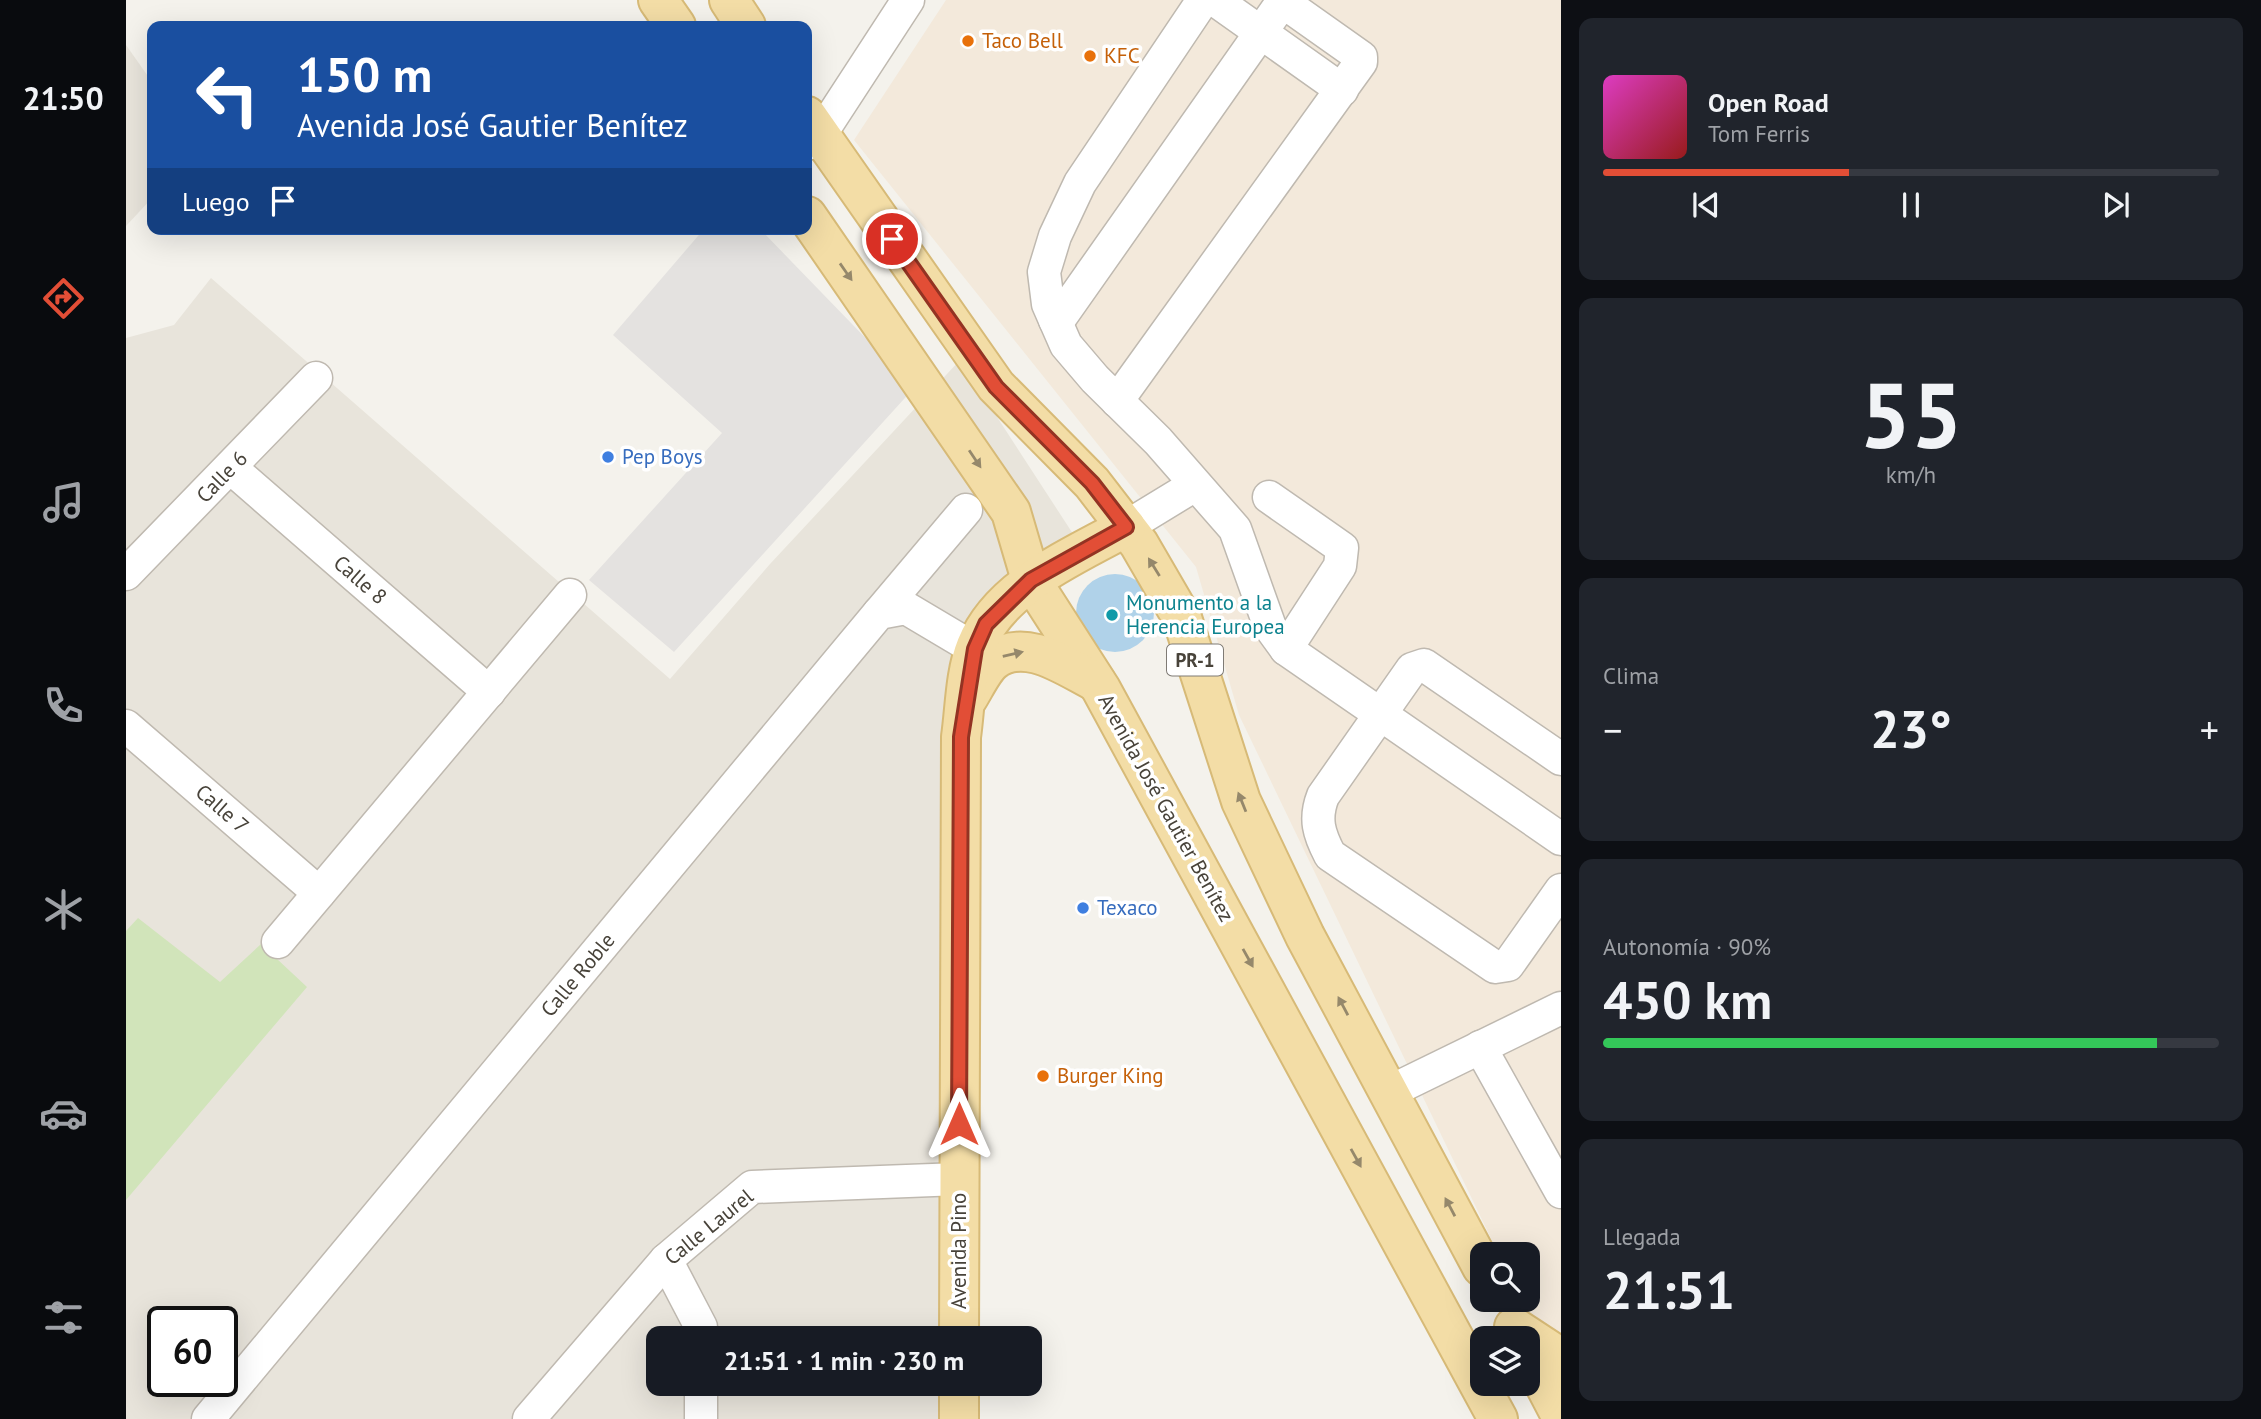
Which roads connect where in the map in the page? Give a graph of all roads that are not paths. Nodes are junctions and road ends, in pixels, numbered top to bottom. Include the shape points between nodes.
1 (658, 0) edge
2 (729, 0) edge
3 (908, 0) edge
4 (1203, 0) edge
5 (1215, 0) edge
6 (673, 21) edge
7 (743, 21) edge
8 (1260, 32) junction
9 (812, 131) edge
10 (812, 133) edge
11 (812, 223) edge
12 (1055, 320) junction
13 (316, 378) dead end
14 (1117, 401) junction
15 (231, 468) junction
16 (1195, 485) junction
17 (1269, 497) dead end
18 (966, 510) dead end
19 (1126, 527) junction
20 (126, 574) edge
21 (1031, 580) junction
22 (570, 595) dead end
23 (879, 613) junction
24 (975, 649) junction
25 (1286, 649) junction
26 (1098, 683) junction
27 (489, 692) junction
28 (967, 700) junction
29 (1380, 714) junction
30 (126, 726) edge
31 (1561, 759) edge
32 (1561, 839) edge
33 (1561, 890) edge
34 (319, 893) junction
35 (278, 942) dead end
36 (1561, 1008) edge
37 (1480, 1047) junction
38 (1389, 1092) junction
39 (959, 1179) junction
40 (1561, 1192) edge
41 (1470, 1244) edge
42 (666, 1259) junction
43 (700, 1326) edge
44 (959, 1326) edge
45 (1540, 1345) edge
46 (1561, 1358) edge
47 (1540, 1377) edge
48 (701, 1396) edge
49 (959, 1396) edge
50 (1561, 1416) edge
51 (208, 1419) edge
52 (529, 1419) edge
53 (701, 1419) edge
54 (959, 1419) edge
55 (1498, 1419) edge

1 - 6 main road
2 - 7 main road
3 - 9 street
4 - 12 street via 1080,183 1055,236 1044,272
5 - 8 street
8 - 12 street
8 - 14 street via 1342,90
10 - 19 main road, PR-1 via 996,387 1092,483
11 -> 21 main road, Avenida José Gautier Benítez via 1011,512
12 - 14 street via 1066,345
13 - 15 street, Calle 6
14 - 16 street
15 - 20 street, Calle 6
15 - 27 street, Calle 8
16 - 19 street
16 - 25 street via 1235,529 1270,627
17 - 25 street via 1342,548 1340,566
18 - 23 street, Calle Roble
19 - 21 main road, Avenida Pino
38 -> 19 main road, PR-1 via 1305,936 1241,801 1182,618
21 - 24 main road, Avenida Pino via 986,624
21 - 26 main road, Avenida José Gautier Benítez
22 - 27 street
23 - 24 street via 906,608
23 - 51 street, Calle Roble
24 - 28 main road, Avenida Pino
25 - 29 street
28 -> 26 main road via 992,662 1012,652 1035,652
26 -> 55 main road, Avenida José Gautier Benítez
27 - 34 street
28 - 39 main road, Avenida Pino via 961,737
29 - 31 street via 1412,669 1424,665
29 - 32 street
29 - 33 street via 1323,796 1317,812 1319,833 1330,855 1495,967 1508,965
30 - 34 street, Calle 7
34 - 35 street
36 - 37 street
37 - 38 street
37 - 40 street
41 -> 38 main road, PR-1
39 - 42 street, Calle Laurel via 752,1187
39 - 44 main road, Avenida Pino
42 - 43 street
42 - 52 street, Calle Laurel
45 - 46 main road
47 - 50 main road
48 - 53 street
49 - 54 main road

